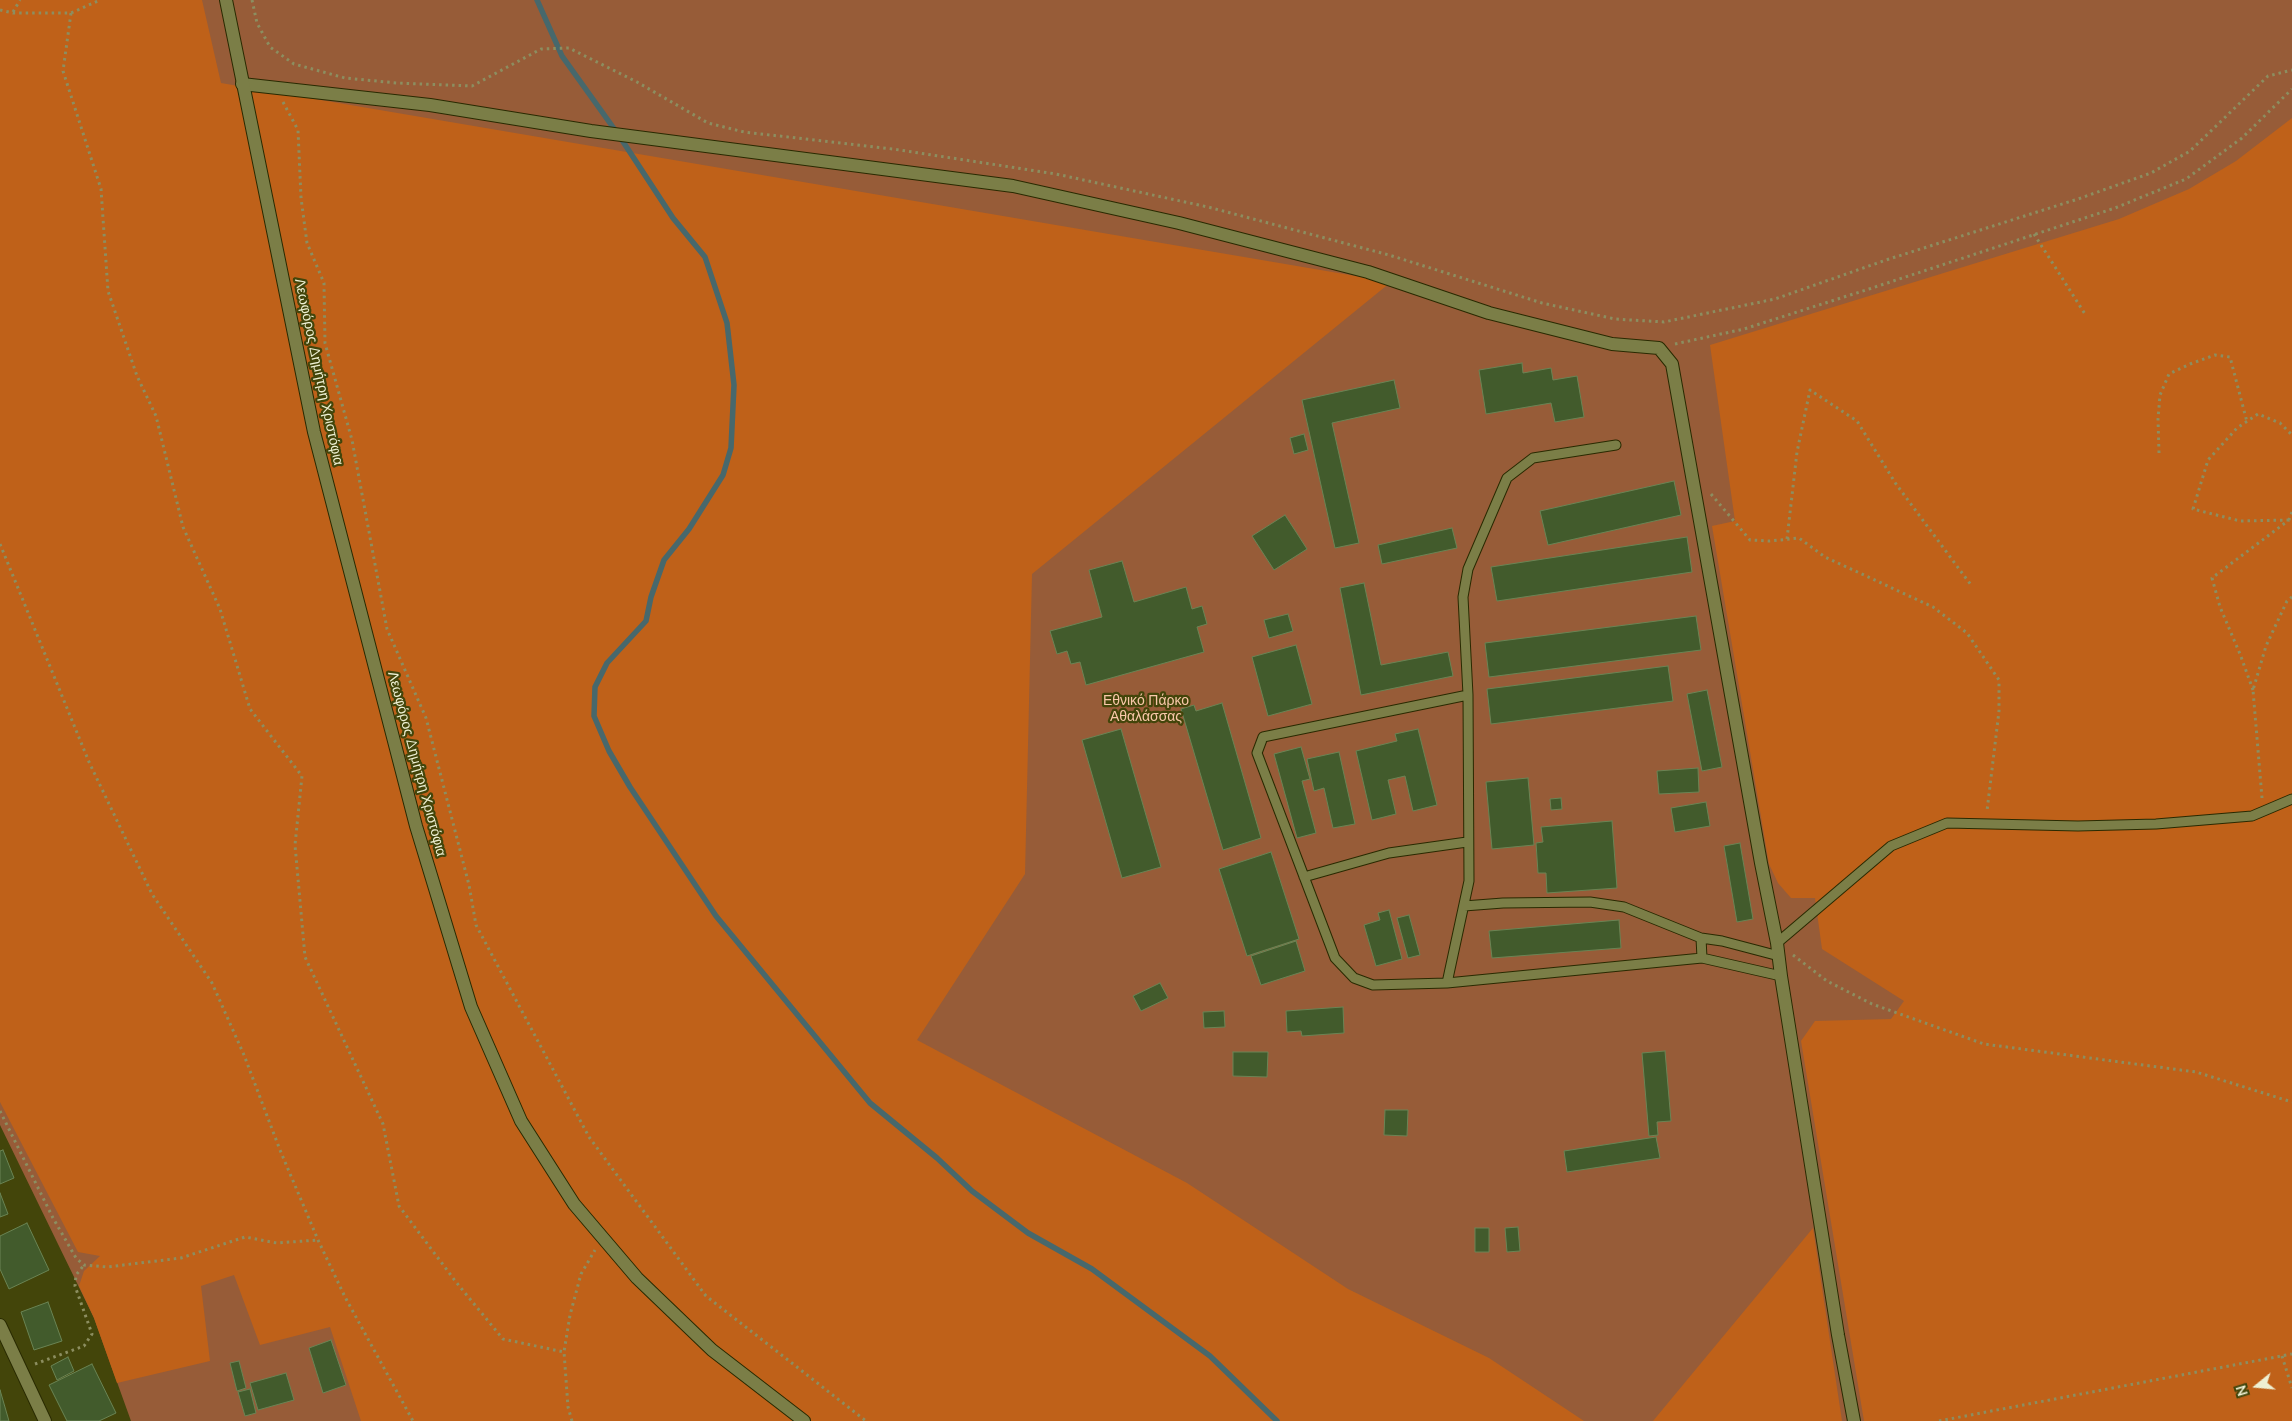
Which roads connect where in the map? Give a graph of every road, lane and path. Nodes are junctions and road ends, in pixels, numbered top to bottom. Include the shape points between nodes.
1 (20, 0) edge
2 (100, 0) edge
3 (226, 0) edge
4 (252, 0) edge
5 (0, 10) edge
6 (13, 13) junction
7 (71, 13) junction
8 (2292, 70) edge
9 (242, 84) junction
10 (274, 86) junction
11 (2292, 89) edge
12 (2034, 234) junction
13 (2085, 314) dead end
14 (1659, 348) junction
15 (2246, 422) junction
16 (2292, 435) edge
17 (1616, 445) dead end
18 (2159, 453) dead end
19 (1692, 475) junction
20 (2292, 512) edge
21 (2291, 522) edge
22 (1787, 539) junction
23 (0, 544) edge
24 (1971, 585) dead end
25 (2292, 597) edge
26 (2253, 690) junction
27 (1468, 696) junction
28 (2292, 799) edge
29 (2263, 812) junction
30 (1986, 824) junction
31 (1467, 842) junction
32 (1304, 877) junction
33 (1464, 906) junction
34 (1701, 938) junction
35 (1777, 942) junction
36 (1779, 956) junction
37 (1702, 958) junction
38 (1781, 976) junction
39 (1447, 983) junction
40 (2292, 1102) edge
41 (0, 1111) edge
42 (604, 1239) junction
43 (318, 1240) junction
44 (84, 1265) junction
45 (0, 1325) edge
46 (564, 1352) junction
47 (2292, 1354) edge
48 (2282, 1356) junction
49 (37, 1363) dead end
50 (2292, 1388) edge
51 (45, 1421) edge
52 (413, 1421) edge
53 (572, 1421) edge
54 (804, 1421) edge
55 (866, 1421) edge
56 (1854, 1421) edge
57 (1938, 1421) edge

1 - 6 path
2 - 7 path
3 - 9 street, Λεωφόρος Δημήτρη Χριστόφια
4 - 8 path via 257,23 270,47 294,64 345,78 397,84 472,86 541,50 569,48 638,82 708,123 744,132 893,149 1056,174 1208,207 1389,255 1542,303 1615,319 1664,322 1775,300 2151,173 2190,151 2268,76
5 - 6 path
6 - 7 path
7 - 46 path via 63,71 101,189 108,291 137,376 156,416 183,527 220,609 250,709 302,776 295,845 305,957 383,1124 400,1206 503,1339
9 - 10 street
9 - 42 street, Λεωφόρος Δημήτρη Χριστόφια via 316,441 416,826 471,1007 522,1121 574,1204
10 - 14 street via 1014,186 1179,223 1368,272 1489,313 1612,344
10 - 55 path via 298,130 307,243 324,283 325,343 352,440 387,629 426,718 476,925 589,1137 706,1296
11 - 12 path via 2242,138 2186,179 2115,208
12 - 13 path
12 - 14 path via 1744,329
14 - 19 street via 1672,364
15 - 16 path via 2258,414 2280,423
15 - 18 path via 2230,357 2215,355 2198,361 2169,374 2160,395
15 - 21 path via 2208,460 2193,510 2240,521
17 - 27 lane via 1533,458 1508,478 1468,569 1463,597
19 - 22 path via 1750,540
19 - 35 street via 1760,863
20 - 21 path
21 - 26 path via 2212,578
22 - 24 path via 1797,452 1810,390 1857,421 1896,484
22 - 30 path via 1799,538 1825,557 1933,607 1967,633 1998,680 1999,712
23 - 43 path via 89,762 152,894 216,992
25 - 26 path via 2287,601 2266,646
26 - 29 path
27 - 31 lane
27 - 32 lane via 1263,737 1257,753
28 - 29 lane
29 - 30 lane via 2252,816 2156,824
30 - 35 lane via 1947,823 1891,846
31 - 32 lane via 1390,853
31 - 33 lane via 1469,881
32 - 39 lane via 1335,958 1354,978 1373,984
33 - 34 lane via 1590,902 1624,906
33 - 39 lane
34 - 36 lane
34 - 37 lane
35 - 36 street
35 - 40 path via 1827,981 1872,1004 1984,1044 2196,1072
36 - 38 street
37 - 38 lane
37 - 39 lane
38 - 56 street
41 - 44 path via 53,1218 76,1258
42 - 46 path via 581,1274
42 - 54 street, Λεωφόρος Δημήτρη Χριστόφια via 637,1278 712,1350
43 - 44 path via 277,1243 244,1237 181,1258 107,1267
43 - 52 path via 345,1297
44 - 49 path via 76,1275 75,1286 92,1334 84,1346
45 - 51 street
46 - 53 path
47 - 48 path
48 - 50 path
48 - 57 path

